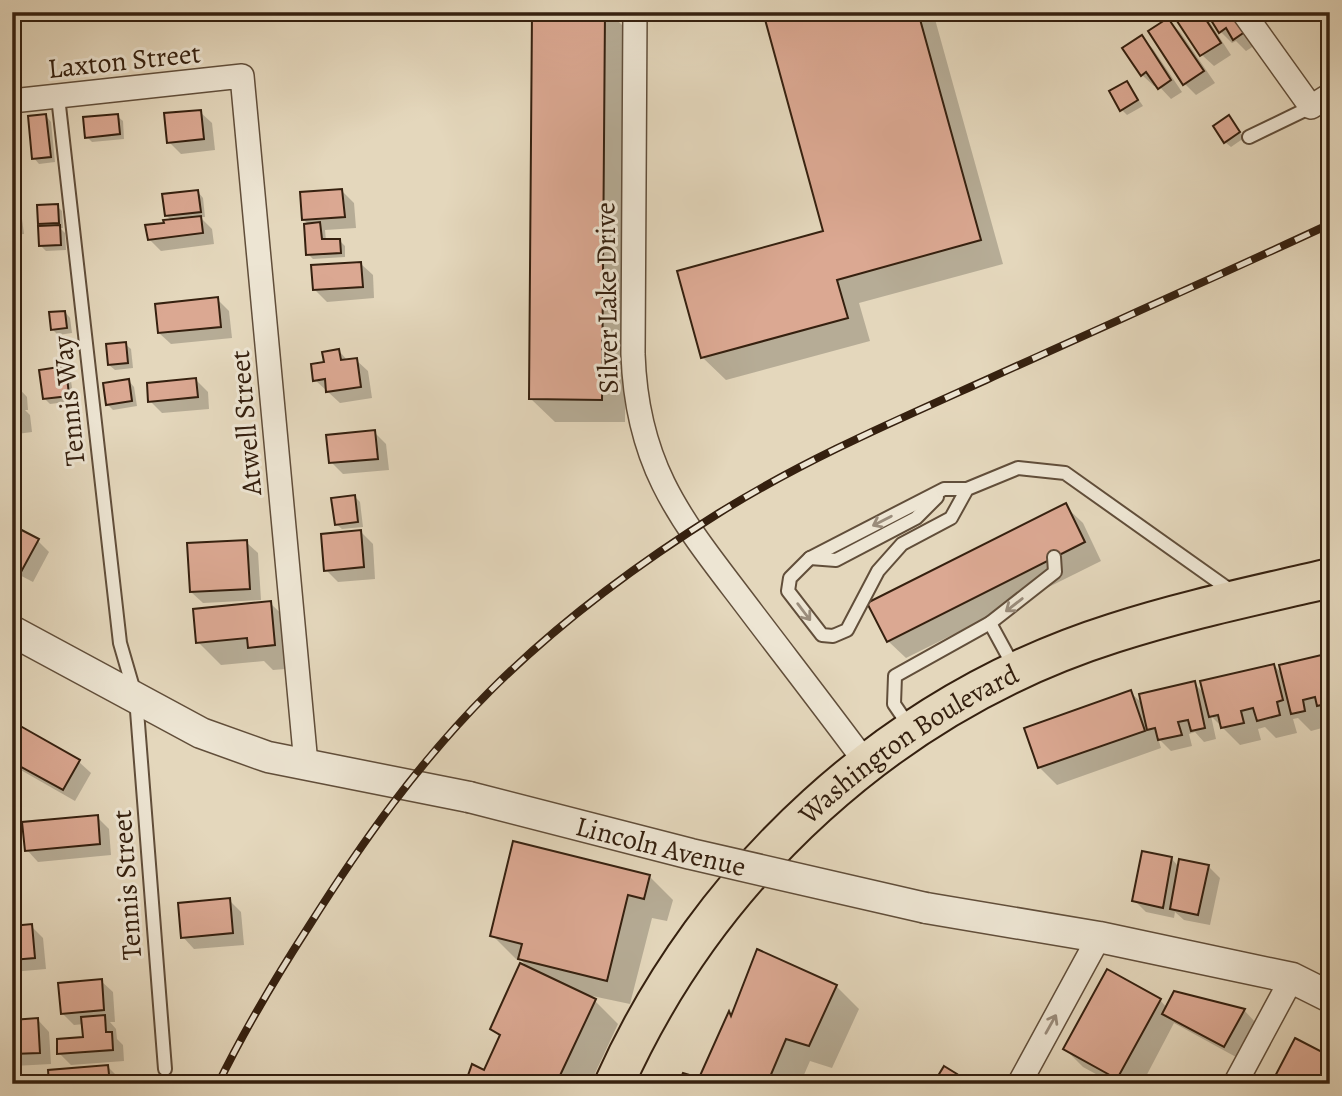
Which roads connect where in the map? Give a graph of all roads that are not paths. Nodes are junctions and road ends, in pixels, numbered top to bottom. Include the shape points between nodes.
1 (635, 12) edge
2 (1244, 12) edge
3 (242, 76) joint
4 (58, 97) junction
5 (12, 101) edge
6 (1320, 101) edge
7 (1249, 137) dead end
8 (967, 489) junction
9 (1054, 557) dead end
10 (1330, 578) edge
11 (1242, 599) junction
12 (990, 623) junction
13 (12, 631) edge
14 (1016, 672) junction
15 (136, 698) junction
16 (912, 731) junction
17 (866, 763) junction
18 (306, 764) junction
19 (1099, 937) junction
20 (1292, 978) junction
21 (1330, 997) edge
22 (165, 1069) dead end
23 (614, 1084) edge
24 (1019, 1084) edge
25 (1235, 1084) edge

1 - 17 street, Silver Lake Drive via 633,367 637,407 650,454 667,495 689,529
2 - 6 street
3 - 4 street, Laxton Street
3 - 18 street, Atwell Street
4 - 5 street, Laxton Street
4 - 15 lane, Tennis Way via 120,643
6 - 7 lane
8 -> 8 lane via 944,489 916,518 835,560 810,558 790,578 788,591 822,635 847,630 878,571 902,544 951,517
8 - 11 lane via 1018,468 1065,473
9 -> 12 lane via 1055,572
10 - 11 highway, Washington Boulevard
11 - 14 highway, Washington Boulevard via 1113,633
12 - 14 lane
12 - 16 lane via 895,676 894,704
13 - 15 street, Lincoln Avenue
14 - 16 highway, Washington Boulevard
15 - 18 street, Lincoln Avenue via 201,733 268,757
15 - 22 lane, Tennis Street
16 - 17 highway, Washington Boulevard
17 - 23 highway, Washington Boulevard via 748,873 683,959
18 - 19 street, Lincoln Avenue, bridge via 469,797 926,908
19 - 20 street, Lincoln Avenue
24 -> 19 street
20 - 21 street, Lincoln Avenue
20 - 25 street

